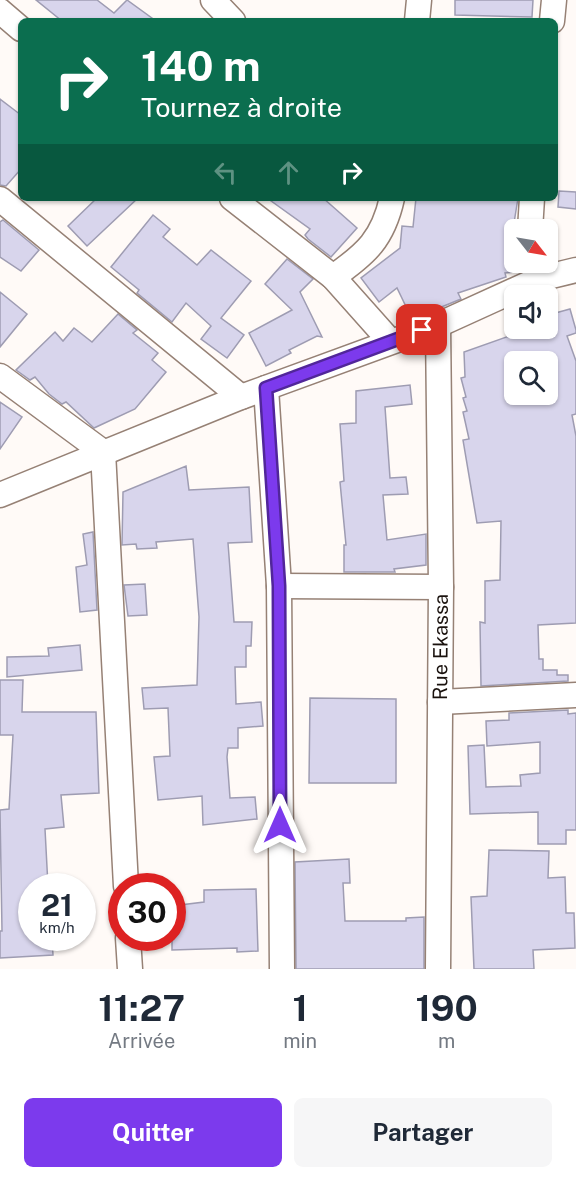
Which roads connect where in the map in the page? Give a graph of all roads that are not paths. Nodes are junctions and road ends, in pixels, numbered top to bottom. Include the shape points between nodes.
1 (213, 0) edge
2 (419, 0) edge
3 (554, 0) edge
4 (0, 11) edge
5 (230, 18) edge
6 (417, 18) edge
7 (552, 18) edge
8 (18, 26) edge
9 (0, 199) edge
10 (236, 201) edge
11 (391, 201) edge
12 (532, 201) edge
13 (531, 219) edge
14 (558, 271) edge
15 (576, 271) edge
16 (534, 273) edge
17 (333, 277) junction
18 (438, 325) junction
19 (390, 341) junction
20 (0, 376) edge
21 (266, 388) junction
22 (241, 397) junction
23 (104, 452) junction
24 (0, 495) edge
25 (279, 586) junction
26 (441, 587) junction
27 (576, 695) edge
28 (440, 702) junction
29 (125, 873) edge
30 (129, 951) edge
31 (130, 969) edge
32 (282, 969) edge
33 (438, 969) edge

1 - 5 street
2 - 6 street
3 - 7 street
4 - 8 street
9 - 22 street
10 - 17 street
11 - 17 street via 380,235 364,255
12 - 13 street
14 - 15 street
16 - 18 street
17 - 19 street
18 - 19 street
18 - 26 street, Rue Ekassa
19 - 21 street
20 - 23 street
21 - 22 street
21 - 25 street
22 - 23 street
23 - 24 street
23 - 29 street
25 - 26 street
25 - 32 street
26 - 28 street, Rue Ekassa
27 - 28 street
28 - 33 street, Rue Ekassa
30 - 31 street

